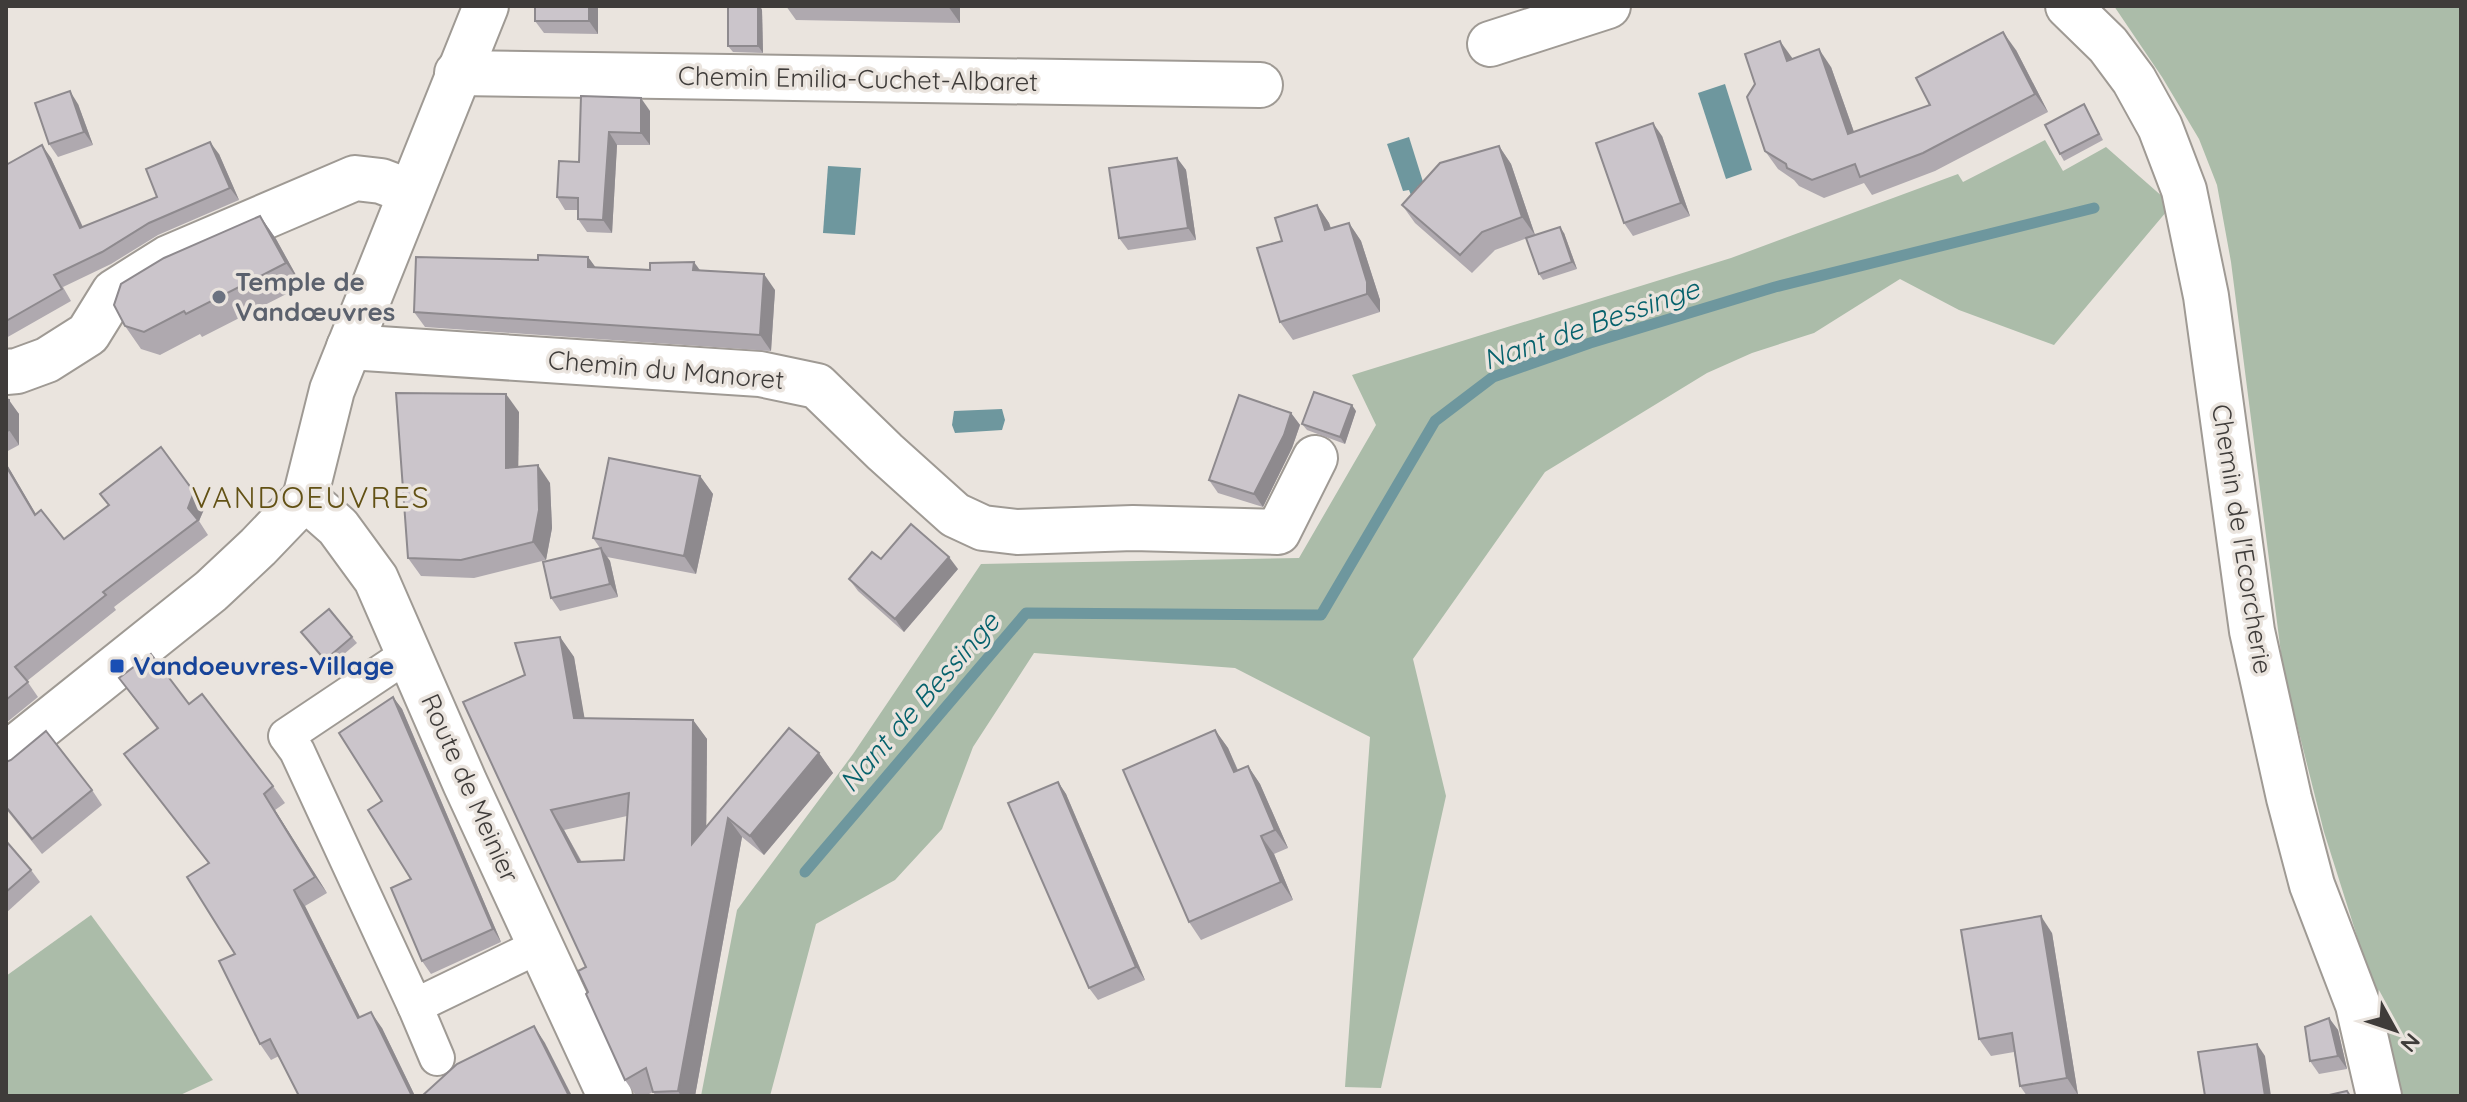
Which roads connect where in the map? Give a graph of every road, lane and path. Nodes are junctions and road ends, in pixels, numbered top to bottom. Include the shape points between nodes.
1 (486, 6) edge
2 (1608, 6) edge
3 (2068, 6) edge
4 (1490, 44) dead end
5 (457, 73) junction
6 (1260, 85) dead end
7 (410, 192) junction
8 (349, 347) junction
9 (6, 372) edge
10 (1315, 458) dead end
11 (305, 498) junction
12 (410, 653) junction
13 (6, 755) edge
14 (541, 945) junction
15 (415, 1006) junction
16 (437, 1058) dead end
17 (610, 1096) edge
18 (2379, 1096) edge

1 - 5 street
2 - 4 street
3 - 18 street, Chemin de l'Ecorcherie via 2134,80 2160,127 2184,190 2206,296 2256,647 2312,885 2358,1005
5 - 6 street, Chemin Emilia-Cuchet-Albaret
5 - 7 street
7 - 8 street
7 - 9 street via 355,178 168,258 114,292 88,334 47,360
8 - 10 street, Chemin du Manoret via 760,374 817,386 955,515 983,528 1017,532 1278,532
8 - 11 street via 332,390
11 - 12 street, Route de Meinier via 360,555
11 - 13 street via 211,591
12 - 14 street, Route de Meinier
12 - 15 street via 286,736
14 - 15 street
14 - 17 street, Route de Meinier
15 - 16 street

